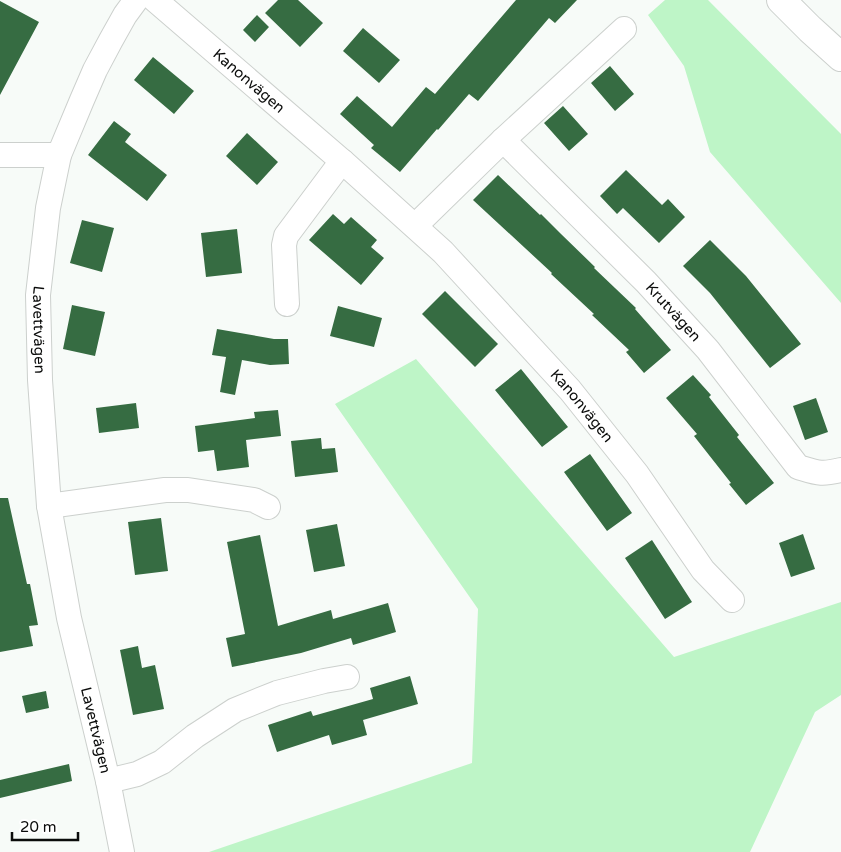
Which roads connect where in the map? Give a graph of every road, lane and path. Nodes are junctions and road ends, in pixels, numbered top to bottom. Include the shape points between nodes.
1 (136, 0) edge
2 (155, 0) edge
3 (781, 0) edge
4 (624, 29) dead end
5 (841, 57) edge
6 (503, 140) junction
7 (0, 155) edge
8 (59, 155) junction
9 (342, 161) junction
10 (415, 226) junction
11 (287, 304) dead end
12 (841, 470) edge
13 (50, 506) junction
14 (268, 507) dead end
15 (732, 600) dead end
16 (347, 677) dead end
17 (108, 781) junction
18 (122, 852) edge

1 - 8 street, Lavettvägen via 95,70
2 - 9 street, Kanonvägen
3 - 5 street
4 - 6 street
6 - 10 street
6 - 12 street, Krutvägen via 646,282 708,350 798,467 827,474
7 - 8 street
8 - 13 street, Lavettvägen via 48,208 38,294 40,380
9 - 10 street, Kanonvägen
9 - 11 street via 286,236
10 - 15 street, Kanonvägen via 570,390 637,474 703,570
13 - 14 street via 165,490 188,490 254,500
13 - 17 street, Lavettvägen via 69,618
16 - 17 street, Lavettvägen via 277,693 235,710 162,762 137,774
17 - 18 street

